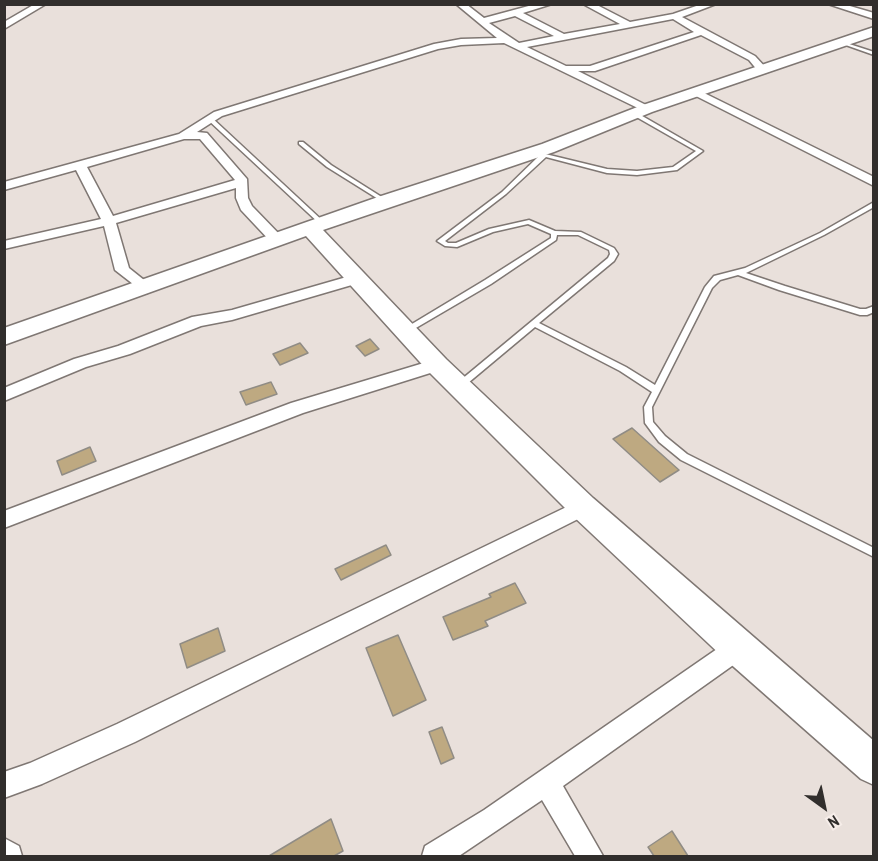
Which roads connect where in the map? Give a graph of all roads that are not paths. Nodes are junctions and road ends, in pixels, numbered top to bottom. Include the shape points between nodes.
1 (42, 4) edge
2 (460, 4) edge
3 (587, 4) edge
4 (712, 4) edge
5 (832, 4) edge
6 (545, 5) edge
7 (516, 13) junction
8 (675, 16) junction
9 (873, 16) edge
10 (628, 24) junction
11 (482, 25) junction
12 (4, 27) edge
13 (873, 31) edge
14 (453, 32) dead end
15 (702, 32) junction
16 (561, 36) junction
17 (842, 42) junction
18 (511, 43) junction
19 (438, 46) junction
20 (873, 54) edge
21 (561, 67) junction
22 (762, 69) junction
23 (698, 93) junction
24 (641, 111) junction
25 (204, 125) junction
26 (301, 144) dead end
27 (540, 154) junction
28 (80, 165) junction
29 (243, 182) junction
30 (873, 182) edge
31 (4, 186) edge
32 (385, 201) junction
33 (873, 204) edge
34 (109, 222) junction
35 (316, 226) junction
36 (554, 233) junction
37 (277, 240) junction
38 (4, 245) edge
39 (740, 273) junction
40 (357, 279) junction
41 (147, 288) junction
42 (873, 308) edge
43 (532, 323) junction
44 (404, 331) junction
45 (4, 338) edge
46 (437, 365) junction
47 (459, 386) junction
48 (657, 391) junction
49 (4, 395) edge
50 (583, 507) junction
51 (4, 520) edge
52 (873, 553) edge
53 (738, 648) junction
54 (873, 766) edge
55 (546, 782) junction
56 (4, 785) edge
57 (4, 851) edge
58 (9, 856) edge
59 (435, 856) edge
60 (591, 856) edge

1 - 12 street
2 - 11 street
3 - 10 street
4 - 8 street
5 - 9 street
6 - 7 street
7 - 11 street
7 - 16 street
8 - 10 street
8 - 15 street
10 - 16 street
11 - 18 street
13 - 17 street
14 - 19 street
15 - 21 street via 591,69
15 - 22 street via 752,58
16 - 18 street
17 - 20 lane
17 - 22 street
18 - 19 street via 462,42
18 - 21 street
19 - 25 street
21 - 24 street
22 - 23 street
23 - 24 street
23 - 30 street
24 - 27 street
24 - 27 lane via 700,151 675,169 638,174 607,171
25 - 28 street via 183,136
25 - 29 street
25 - 35 lane
26 - 32 lane
27 - 32 street
27 - 36 lane via 504,194 440,241 457,245 491,230 529,222
28 - 31 street
28 - 34 street
29 - 34 street
29 - 37 street via 246,207
32 - 35 street
33 - 39 lane via 822,234
34 - 38 street
34 - 41 street via 122,270
35 - 37 street
35 - 40 street
36 - 43 lane via 579,233 612,249 614,254
36 - 44 lane via 554,238 488,282
37 - 41 street
39 - 42 lane via 860,312
39 - 48 lane via 717,278 710,287
40 - 44 street
40 - 49 street via 198,321
41 - 45 street
43 - 47 lane
43 - 48 lane via 623,369
44 - 46 street
46 - 47 street
46 - 51 street via 297,408
47 - 50 street
48 - 52 lane via 648,407 649,423 684,457
50 - 53 street
50 - 56 street via 126,732
53 - 54 street
53 - 55 street
55 - 59 street
55 - 60 street
57 - 58 street

